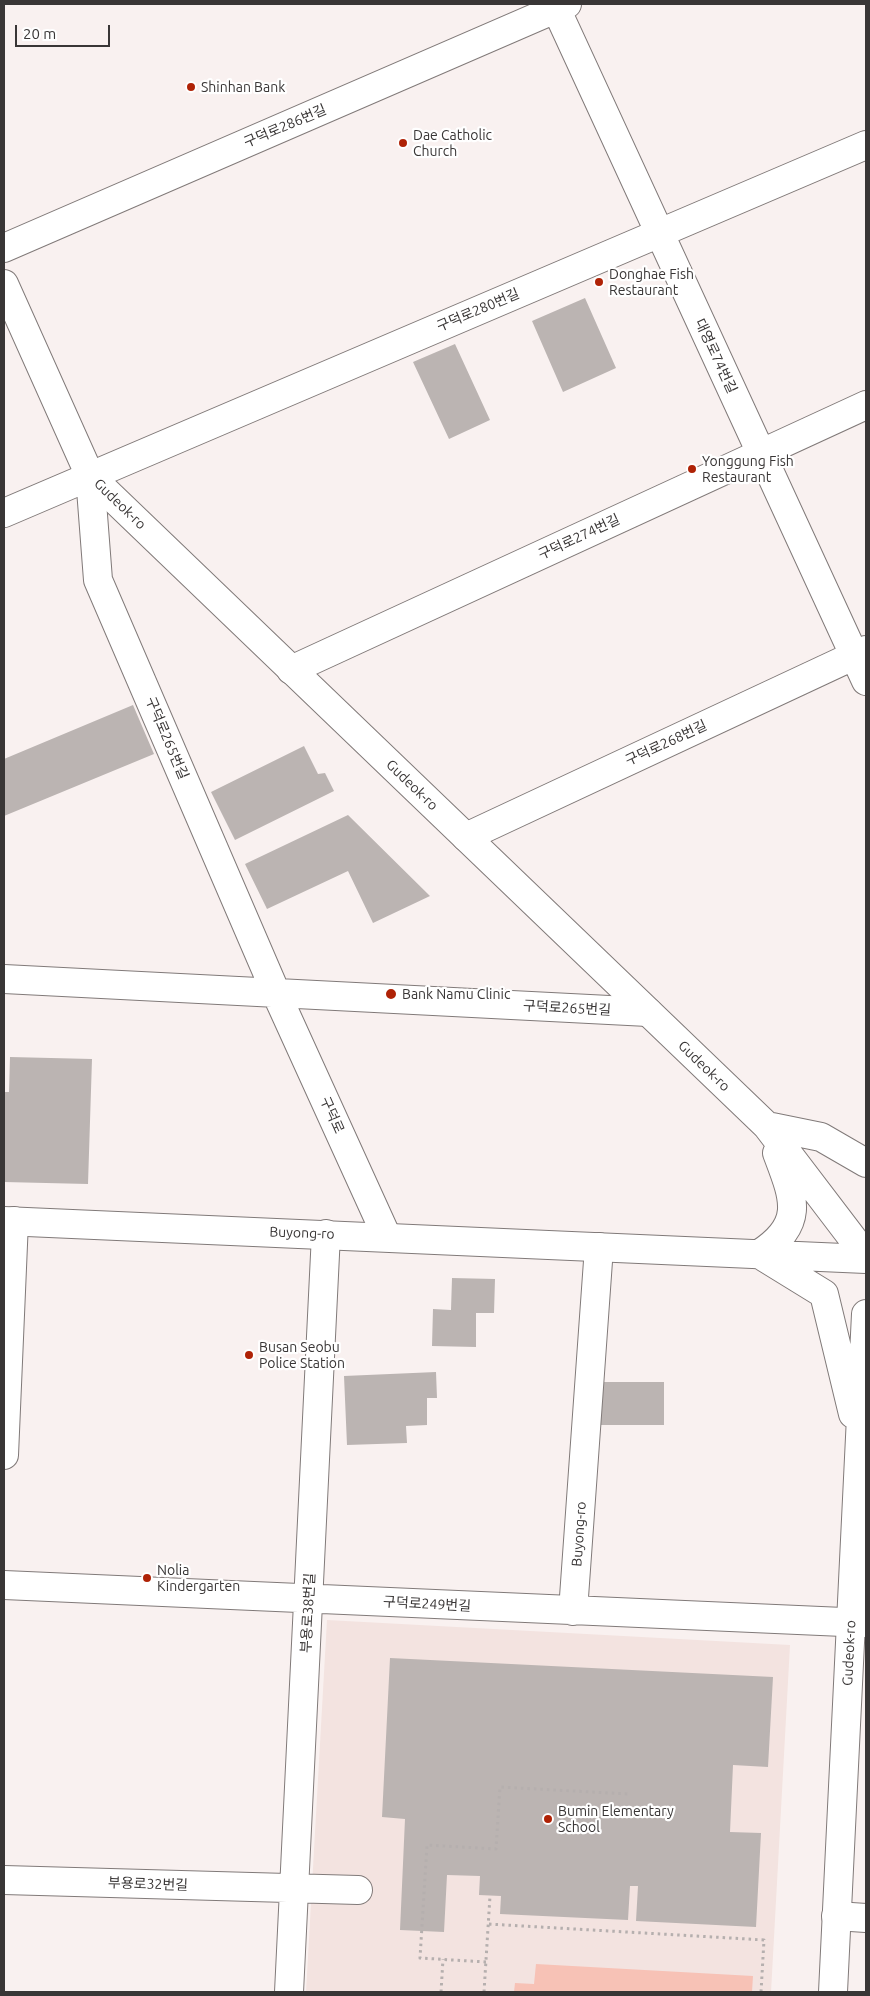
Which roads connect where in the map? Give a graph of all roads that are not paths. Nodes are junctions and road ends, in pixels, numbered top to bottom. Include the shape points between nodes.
1 (559, 5) edge
2 (866, 145) edge
3 (660, 233) junction
4 (4, 248) edge
5 (4, 284) edge
6 (866, 405) edge
7 (761, 454) junction
8 (90, 476) junction
9 (4, 513) edge
10 (860, 653) edge
11 (292, 670) junction
12 (866, 681) edge
13 (466, 837) junction
14 (4, 979) edge
15 (276, 993) junction
16 (648, 1012) junction
17 (767, 1126) junction
18 (866, 1163) edge
19 (9, 1221) edge
20 (326, 1234) junction
21 (387, 1237) junction
22 (599, 1247) junction
23 (759, 1254) junction
24 (866, 1258) edge
25 (866, 1314) edge
26 (866, 1320) edge
27 (860, 1444) junction
28 (4, 1455) edge
29 (4, 1585) edge
30 (308, 1598) junction
31 (573, 1611) junction
32 (859, 1623) edge
33 (4, 1880) edge
34 (293, 1888) junction
35 (358, 1890) dead end
36 (836, 1916) junction
37 (866, 1918) edge
38 (289, 1992) edge
39 (833, 1992) edge

1 - 3 street, 대영로74번길
1 - 4 street, 구덕로286번길
2 - 3 street, 구덕로280번길
3 - 7 street, 대영로74번길
3 - 8 street, 구덕로280번길
5 - 8 street, Gudeok-ro
6 - 7 street, 구덕로274번길
7 - 10 street, 대영로74번길
7 - 11 street, 구덕로274번길
8 - 9 street, 구덕로280번길
8 - 11 street, Gudeok-ro
8 - 15 street, 구덕로265번길 via 98,580
10 - 12 street, 대영로74번길
10 - 13 street, 구덕로268번길
11 - 13 street, Gudeok-ro
13 - 16 street, Gudeok-ro
14 - 15 street, 구덕로265번길
15 - 16 street, 구덕로265번길
15 - 21 street, 구덕로
16 - 17 street, Gudeok-ro
17 - 18 street via 821,1137
17 - 23 street via 792,1193 791,1221 777,1242
17 - 24 street, Gudeok-ro
19 - 20 street, Buyong-ro
19 - 28 street
20 - 21 street, Buyong-ro
20 - 30 street, 부용로38번길
21 - 22 street, Buyong-ro
22 - 23 street, Buyong-ro
22 - 31 street, Buyong-ro
23 - 24 street, Buyong-ro
23 - 27 street via 824,1294
25 - 26 street, Gudeok-ro
26 - 27 street, Gudeok-ro
27 - 32 street, Gudeok-ro
29 - 30 street, 구덕로249번길
30 - 31 street, 구덕로249번길
30 - 34 street, 부용로38번길
31 - 32 street, 구덕로249번길
32 - 36 street, Gudeok-ro
33 - 34 street, 부용로32번길
34 - 35 street, 부용로32번길
34 - 38 street, 부용로38번길
36 - 37 street
36 - 39 street, Gudeok-ro

